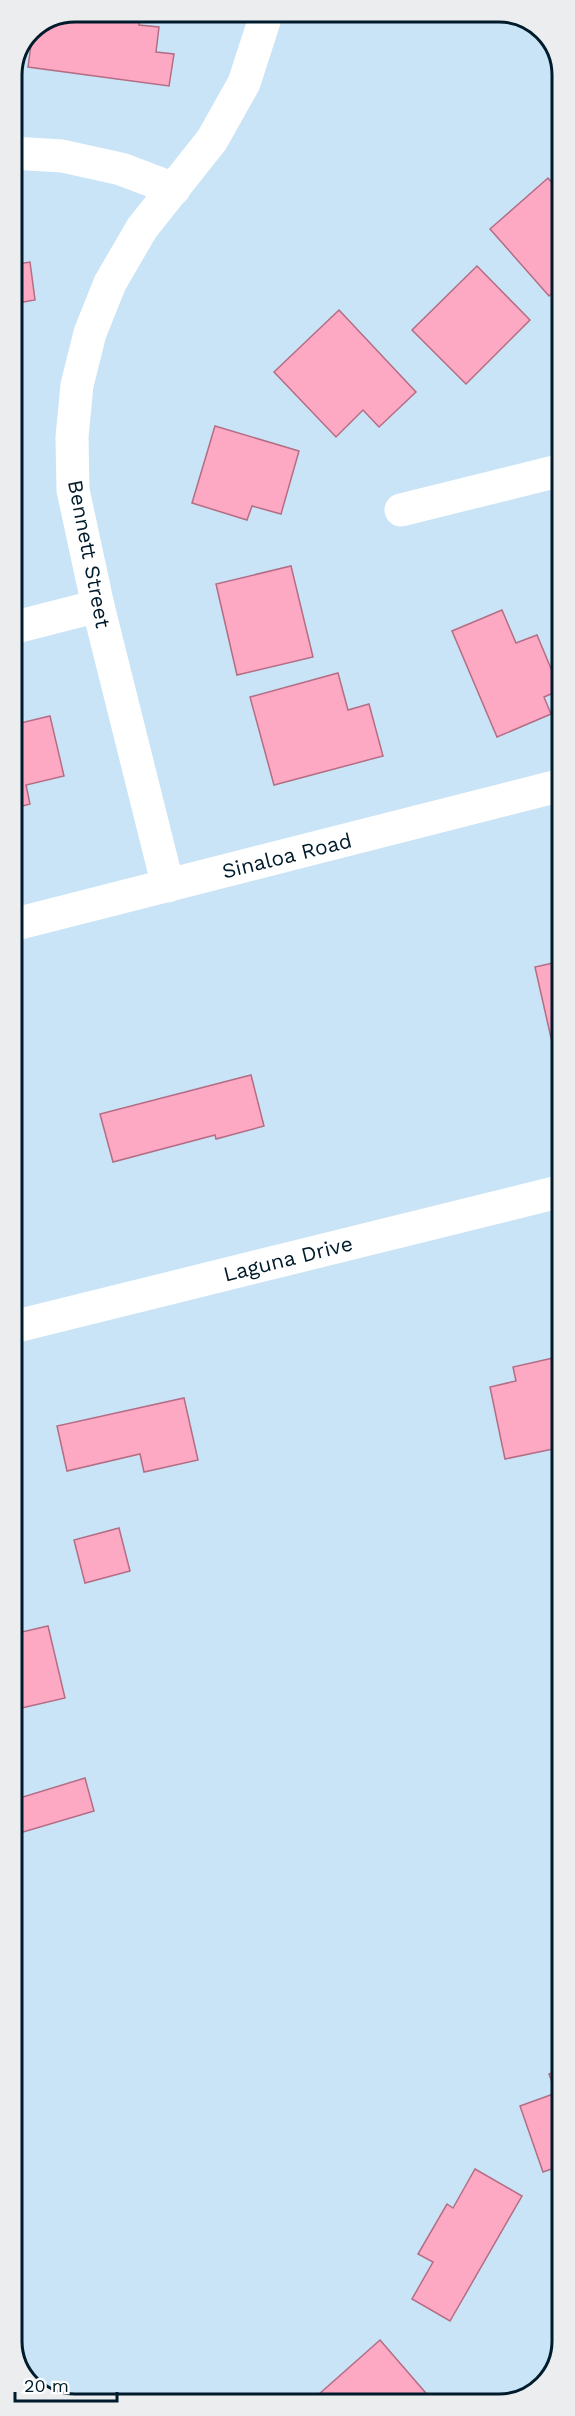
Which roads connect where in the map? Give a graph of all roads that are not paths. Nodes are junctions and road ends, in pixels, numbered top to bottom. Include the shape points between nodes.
1 (264, 22) edge
2 (22, 154) edge
3 (174, 189) junction
4 (552, 472) edge
5 (401, 510) dead end
6 (98, 606) junction
7 (22, 625) edge
8 (552, 788) edge
9 (168, 886) junction
10 (22, 922) edge
11 (552, 1193) edge
12 (22, 1325) edge

1 - 3 street, Bennett Street via 244,83 212,140
2 - 3 street via 101,164
3 - 6 street, Bennett Street via 142,228 110,283 90,333 77,385 73,490
4 - 5 street
6 - 7 street
6 - 9 street, Bennett Street
8 - 9 street, Sinaloa Road
9 - 10 street, Sinaloa Road
11 - 12 street, Laguna Drive

